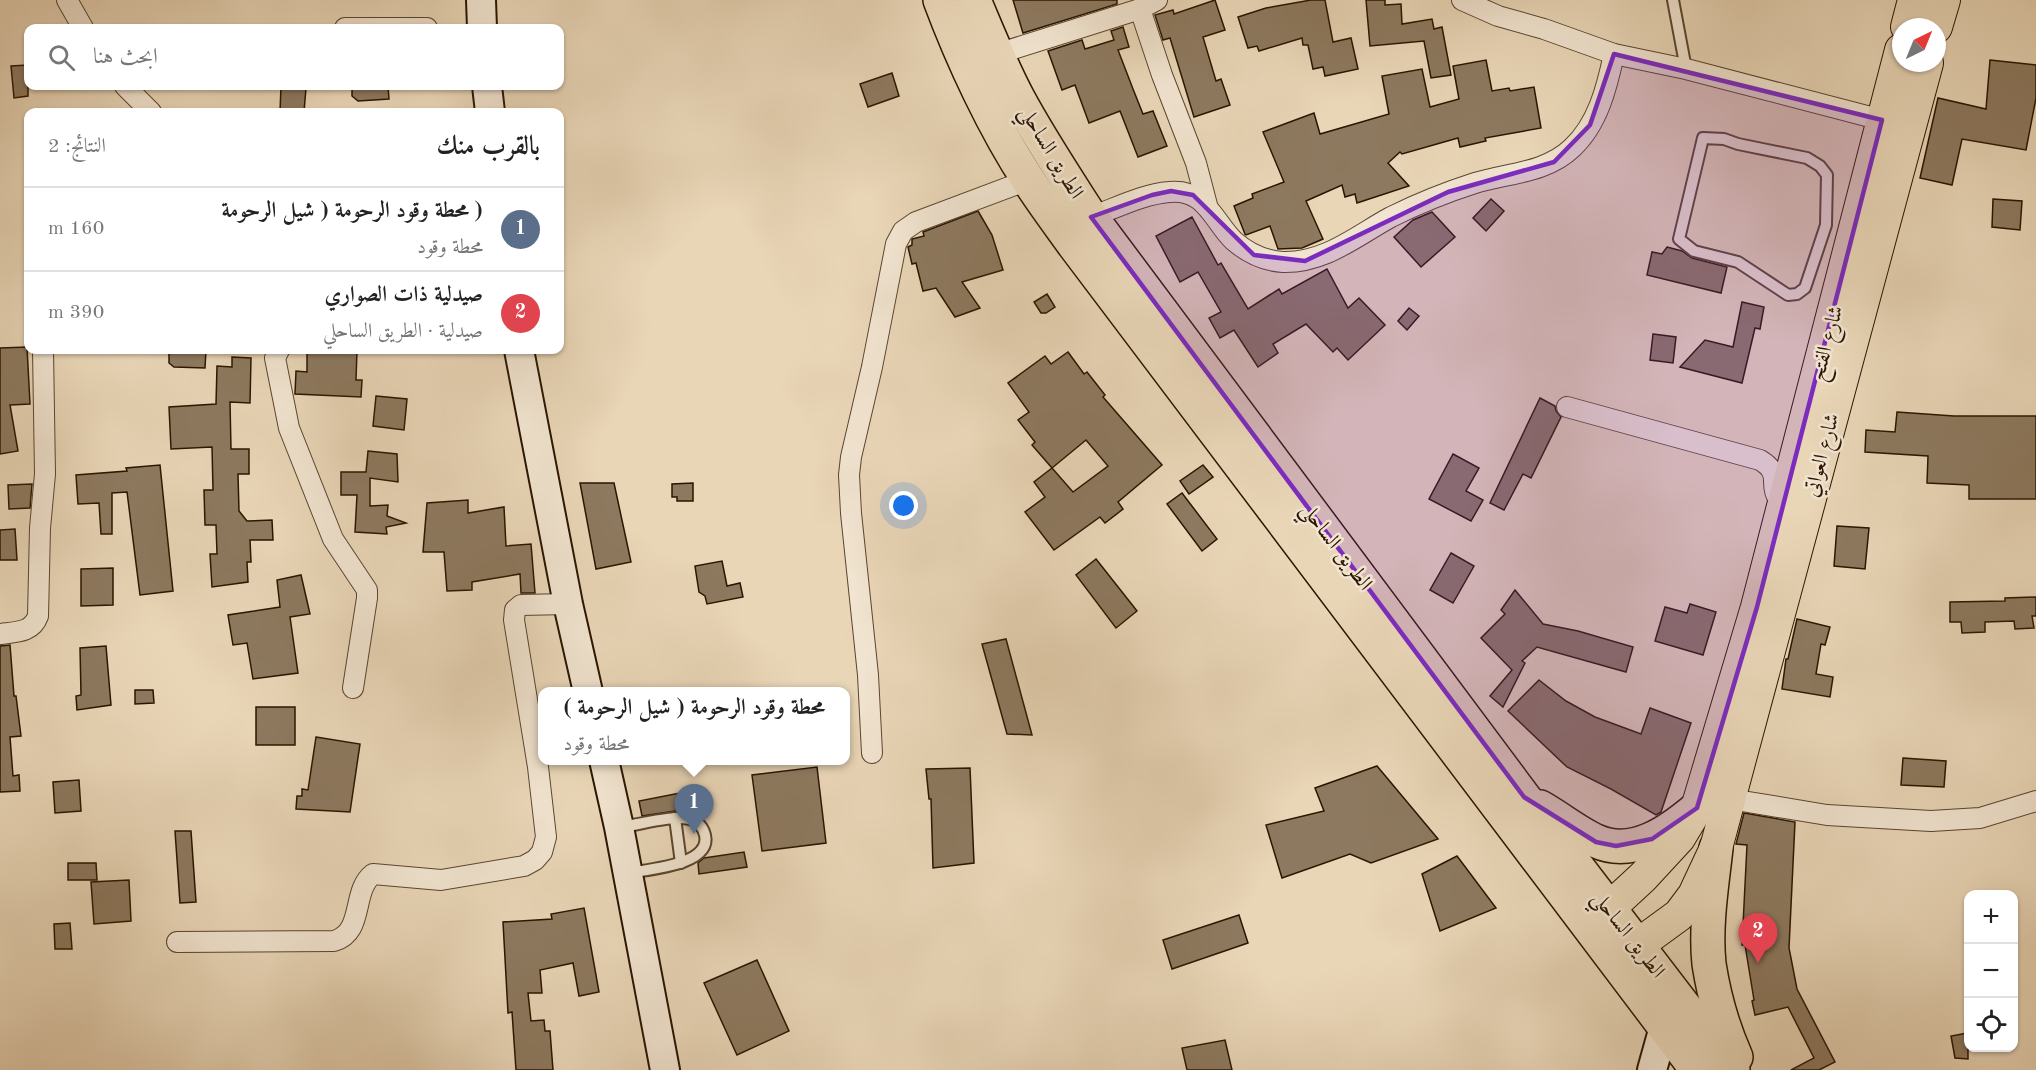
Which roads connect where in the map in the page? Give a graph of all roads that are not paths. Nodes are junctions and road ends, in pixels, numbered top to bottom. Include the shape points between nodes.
1 (67, 0) edge
2 (481, 0) edge
3 (940, 0) edge
4 (974, 0) edge
5 (1462, 0) edge
6 (1673, 0) edge
7 (1914, 0) edge
8 (1944, 0) edge
9 (1148, 5) edge
10 (1909, 18) edge
11 (1939, 18) edge
12 (81, 24) edge
13 (482, 24) edge
14 (997, 54) junction
15 (1614, 54) junction
16 (1686, 69) junction
17 (1895, 72) edge
18 (1924, 72) edge
19 (128, 90) edge
20 (487, 90) edge
21 (147, 108) edge
22 (490, 108) edge
23 (1882, 120) junction
24 (1028, 180) junction
25 (1207, 205) junction
26 (1091, 217) junction
27 (1840, 228) junction
28 (1846, 315) junction
29 (43, 354) edge
30 (277, 354) edge
31 (520, 354) edge
32 (1567, 407) dead end
33 (1784, 505) junction
34 (568, 604) junction
35 (0, 634) edge
36 (587, 687) edge
37 (353, 688) dead end
38 (872, 753) dead end
39 (605, 765) edge
40 (1524, 797) junction
41 (1730, 799) junction
42 (2036, 801) edge
43 (1696, 808) junction
44 (675, 818) junction
45 (619, 827) junction
46 (1716, 848) junction
47 (681, 862) junction
48 (627, 873) junction
49 (1599, 917) junction
50 (177, 942) dead end
51 (1626, 953) junction
52 (1664, 1027) junction
53 (1687, 1065) edge
54 (665, 1070) edge
55 (1652, 1070) edge
56 (1733, 1070) edge
57 (1742, 1070) edge

1 - 12 street
2 - 13 street
3 - 24 highway, الطريق الساحلي via 986,103
4 - 14 highway, الطريق الساحلي
5 - 15 street via 1498,16
6 - 16 lane
7 - 10 main road
8 - 11 main road
9 - 14 street
9 - 25 street via 1162,75 1196,163
14 - 26 highway, الطريق الساحلي via 1024,107
15 - 16 street
15 - 25 street via 1606,89 1590,125 1573,147 1554,162 1448,192 1392,217 1327,254 1305,261 1281,262 1254,255 1234,241
16 - 23 street
17 - 23 main road, شارع الفتح
18 - 28 main road, شارع العواتي
19 - 21 street
20 - 22 street
23 - 27 main road, شارع الفتح
24 - 38 street via 916,222 903,231 896,244 849,475
24 - 49 highway, الطريق الساحلي via 1074,245
25 - 26 street via 1193,195 1171,191
26 - 40 highway, الطريق الساحلي
27 - 27 lane via 1827,175 1820,166 1807,158 1703,138 1679,239 1694,251 1738,262 1788,295 1797,294
27 - 28 main road, شارع الفتح
28 - 33 main road, شارع الفتح
28 - 41 main road, شارع العواتي
29 - 35 street via 45,474 38,616 24,630
30 - 37 street via 289,428 333,539 367,590
31 - 34 street
32 - 33 street via 1760,460 1770,466 1775,496
33 - 43 main road, شارع الفتح
34 - 36 street
34 - 50 street via 521,605 514,620 546,837 535,860 524,866 441,880 373,874 365,882 351,929 334,942
39 - 45 street
40 - 43 highway via 1596,842 1616,846 1635,846 1652,839
40 - 49 highway, الطريق الساحلي
41 - 42 street via 1827,815 1931,821 1980,818
41 - 46 main road, شارع العواتي
43 - 49 main road, شارع الفتح via 1679,838
44 - 45 lane
44 - 47 lane
44 - 47 lane via 696,821 705,835 701,853
45 - 48 street
46 - 51 main road, شارع العواتي via 1694,895 1679,915
46 - 57 highway via 1709,962 1716,1003
47 - 48 lane
48 - 54 street
49 - 51 highway, الطريق الساحلي
51 - 52 highway, الطريق الساحلي
51 - 56 highway, الطريق الساحلي
52 - 53 highway, الطريق الساحلي
52 - 55 street

